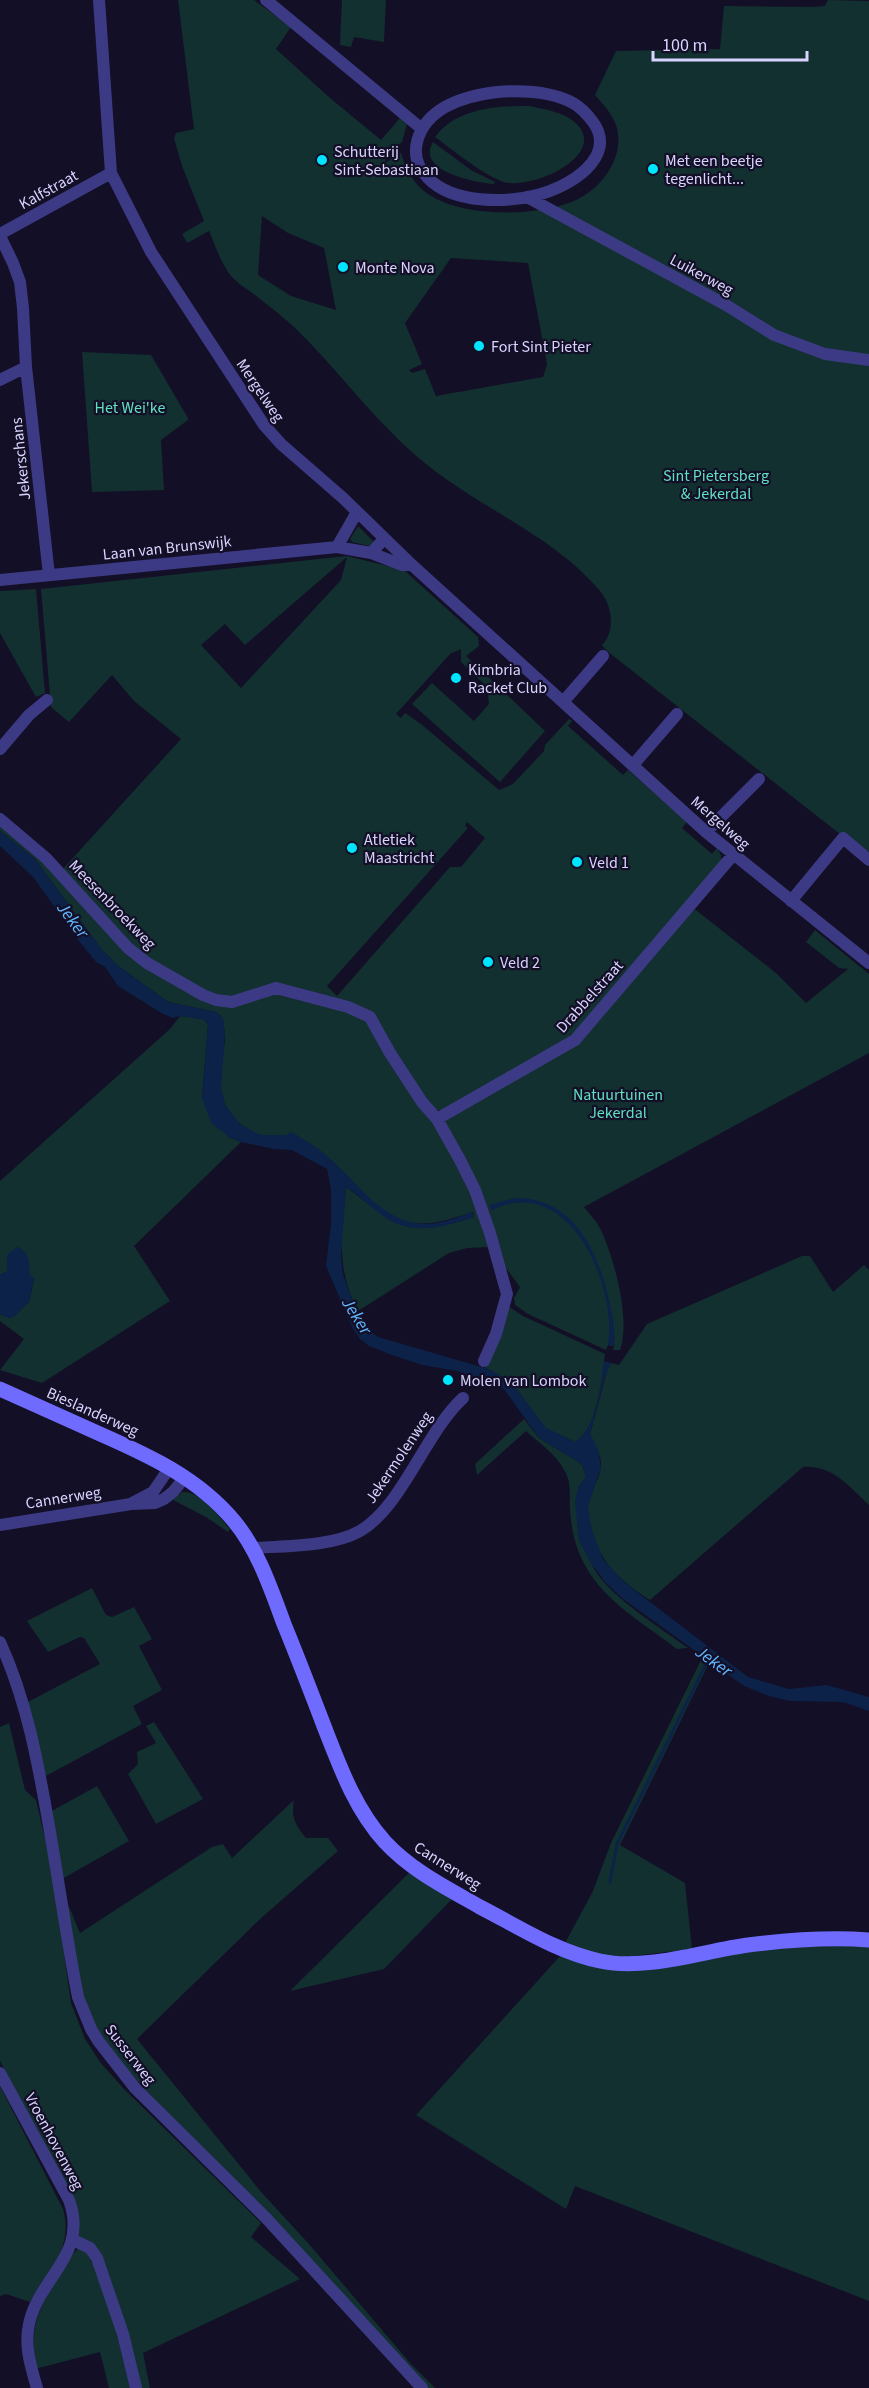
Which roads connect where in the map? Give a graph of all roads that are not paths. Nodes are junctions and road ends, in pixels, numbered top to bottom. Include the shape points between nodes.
1 (99, 0) edge
2 (266, 0) edge
3 (422, 129) junction
4 (111, 173) junction
5 (527, 197) junction
6 (0, 235) edge
7 (869, 360) edge
8 (26, 367) junction
9 (0, 380) edge
10 (357, 512) junction
11 (384, 539) junction
12 (337, 548) junction
13 (371, 553) junction
14 (412, 565) junction
15 (49, 575) junction
16 (0, 580) edge
17 (603, 656) dead end
18 (47, 700) dead end
19 (563, 702) junction
20 (677, 714) dead end
21 (0, 749) edge
22 (633, 765) junction
23 (759, 779) dead end
24 (0, 819) edge
25 (706, 832) junction
26 (733, 855) junction
27 (869, 860) edge
28 (791, 901) junction
29 (869, 963) edge
30 (437, 1119) junction
31 (484, 1361) dead end
32 (0, 1389) edge
33 (463, 1398) dead end
34 (170, 1467) junction
35 (185, 1477) junction
36 (131, 1504) junction
37 (0, 1525) edge
38 (252, 1548) junction
39 (0, 1642) edge
40 (869, 1940) edge
41 (0, 2073) edge
42 (73, 2240) junction
43 (37, 2388) edge
44 (136, 2388) edge
45 (422, 2388) edge

1 - 4 street, Mergelweg
2 - 3 street
3 - 5 street via 416,144 417,158 427,177 436,184 469,197
3 - 5 street via 445,107 485,93 528,92 574,104 589,116 599,132 595,158 569,182
4 - 6 street, Kalfstraat
4 - 10 street, Mergelweg via 152,252 264,425
5 - 7 street, Luikerweg via 774,335 825,354
6 - 8 street, Jekerschans via 20,282
8 - 9 street
8 - 15 street, Jekerschans
10 - 11 street, Mergelweg
10 - 12 street
11 - 13 street
11 - 14 street, Mergelweg
12 - 13 street, Laan van Brunswijk
12 - 15 street, Laan van Brunswijk
13 - 14 street, Laan van Brunswijk
14 - 19 street, Mergelweg
15 - 16 street, Laan van Brunswijk
17 - 19 street
18 - 21 street
19 - 22 street, Mergelweg
20 - 22 street
22 - 25 street, Mergelweg
23 - 25 street
24 - 30 street, Meesenbroekweg via 46,858 137,956 203,995 232,1002 276,988 368,1015 396,1063
25 - 26 street, Mergelweg
26 - 28 street, Mergelweg
26 - 30 street, Drabbelstraat via 575,1040
27 - 28 street via 843,838
28 - 29 street, Mergelweg
30 - 31 street via 475,1190 507,1289 507,1301
32 - 34 main road, Bieslanderweg
33 - 38 street, Jekermolenweg via 445,1417 381,1514 361,1531 337,1539
34 - 35 main road, Cannerweg
34 - 36 street, Cannerweg via 153,1492
35 - 36 street, Cannerweg via 164,1499
35 - 38 main road, Cannerweg via 234,1521
36 - 37 street, Cannerweg
38 - 40 main road, Cannerweg via 356,1800 386,1843 432,1880 549,1944 605,1962 648,1962 794,1941
39 - 45 street, Susserweg via 34,1742 78,1997 90,2029 135,2088 266,2218
41 - 42 street, Vroenhovenweg via 69,2200
42 - 43 street via 30,2319 28,2353
42 - 44 street via 90,2248 97,2258 123,2334

